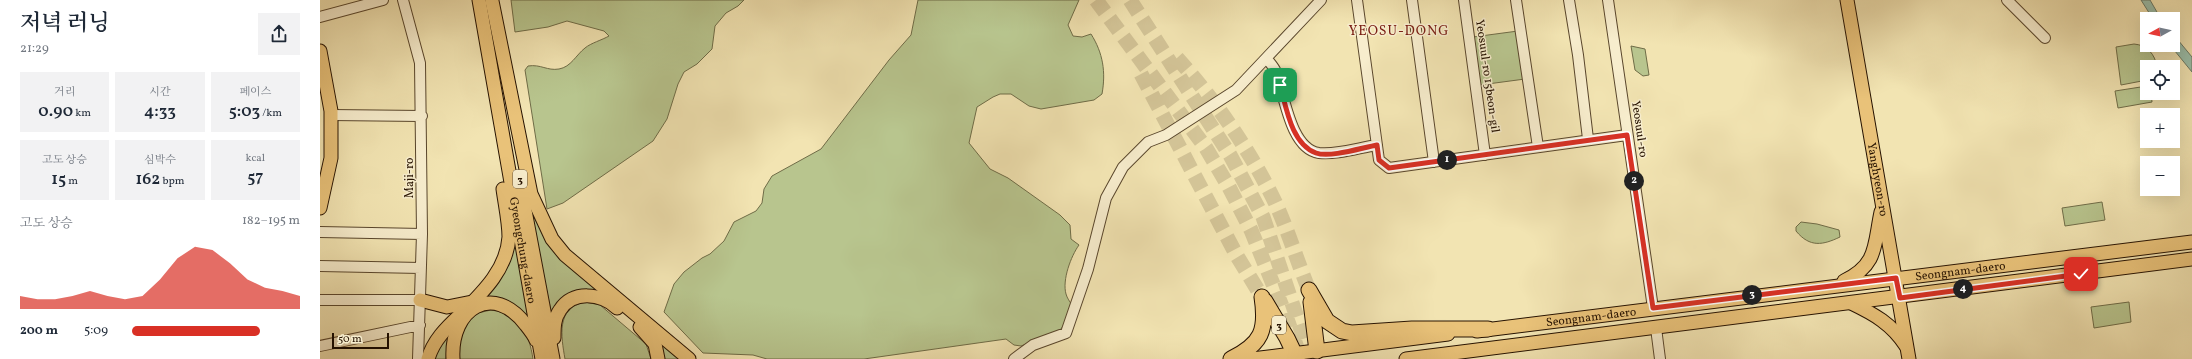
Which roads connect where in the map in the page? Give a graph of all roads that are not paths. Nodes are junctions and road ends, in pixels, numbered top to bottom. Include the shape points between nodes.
1 (383, 0) edge
2 (403, 0) edge
3 (488, 0) edge
4 (1321, 0) edge
5 (1357, 0) edge
6 (1412, 0) edge
7 (1464, 0) edge
8 (1516, 0) edge
9 (1569, 0) edge
10 (1608, 0) edge
11 (1847, 0) edge
12 (2007, 0) edge
13 (320, 17) edge
14 (2045, 38) dead end
15 (320, 51) edge
16 (1267, 59) junction
17 (323, 78) edge
18 (491, 78) junction
19 (331, 115) junction
20 (422, 116) junction
21 (1627, 135) junction
22 (1588, 139) junction
23 (1377, 145) junction
24 (1538, 147) junction
25 (1485, 154) junction
26 (1434, 162) junction
27 (1882, 206) junction
28 (320, 208) edge
29 (320, 232) edge
30 (422, 234) junction
31 (2192, 242) edge
32 (2192, 259) edge
33 (320, 266) edge
34 (421, 268) junction
35 (1896, 278) junction
36 (1836, 285) junction
37 (1900, 298) junction
38 (320, 300) edge
39 (420, 300) junction
40 (473, 302) junction
41 (1851, 303) junction
42 (1653, 308) junction
43 (420, 325) junction
44 (1656, 328) junction
45 (1488, 329) junction
46 (320, 346) edge
47 (1908, 353) edge
48 (1318, 355) edge
49 (1296, 356) edge
50 (548, 358) edge
51 (418, 359) edge
52 (428, 359) edge
53 (453, 359) edge
54 (658, 359) edge
55 (689, 359) edge
56 (1014, 359) edge
57 (1231, 359) edge
58 (1252, 359) edge
59 (1406, 359) edge
60 (1660, 359) edge

1 - 13 street
2 - 20 street, Maji-ro via 420,63
3 - 18 main road, Gyeongchung-daero / 3
3 - 50 main road, Gyeongchung-daero / 3
3 - 55 main road via 531,194 552,239 565,255
4 - 16 street
5 - 23 street
6 - 26 street
7 - 25 street, Yeosuul-ro 15beon-gil
8 - 24 street
9 - 22 street
10 - 21 street, Yeosuul-ro
11 - 27 main road, Yanghyeon-ro
12 - 14 street
15 - 17 main road
16 - 23 street via 1275,70 1292,125 1307,147 1317,153 1330,154
16 - 56 street via 1236,90 1166,135 1148,142 1123,167 1106,198 1088,269 1066,333 1033,345
17 - 19 main road
18 - 40 main road via 509,238 498,272
18 - 50 main road, Gyeongchung-daero / 3
19 - 20 street
19 - 28 main road via 331,158
20 - 30 street, Maji-ro
21 - 22 street
21 - 42 street, Yeosuul-ro
22 - 24 street
23 - 26 street via 1379,160 1389,168
24 - 25 street
25 - 26 street
27 - 35 main road, Yanghyeon-ro
27 - 36 main road via 1870,262 1859,274
29 - 30 street
30 - 34 street, Maji-ro
31 - 35 main road, Seongnam-daero
32 - 37 main road, Seongnam-daero
33 - 34 street
34 - 39 street, Maji-ro
35 - 36 main road, Seongnam-daero
35 - 37 main road, Yanghyeon-ro
36 - 42 main road, Seongnam-daero
37 - 41 main road, Seongnam-daero
37 - 47 main road, Yanghyeon-ro
38 - 39 street
39 - 40 main road via 447,307
39 - 43 street, Maji-ro
40 - 52 main road via 445,329 434,344
41 - 44 main road, Seongnam-daero
41 - 47 main road via 1882,319 1894,330
42 - 45 main road, Seongnam-daero
43 - 46 street
43 - 51 street, Maji-ro
44 - 59 main road, Seongnam-daero
44 - 60 street
45 - 48 main road, Seongnam-daero
45 - 48 highway via 1412,329 1352,333 1342,331 1327,321 1309,290
48 - 49 main road, Seongnam-daero
49 - 57 highway, 3 via 1262,297 1265,315 1263,331 1247,349
49 - 58 main road, Seongnam-daero
50 - 53 main road via 518,315 494,303 479,305 458,323 454,336
50 - 54 main road via 554,323 559,311 579,296 593,296 610,301 648,334 655,344

